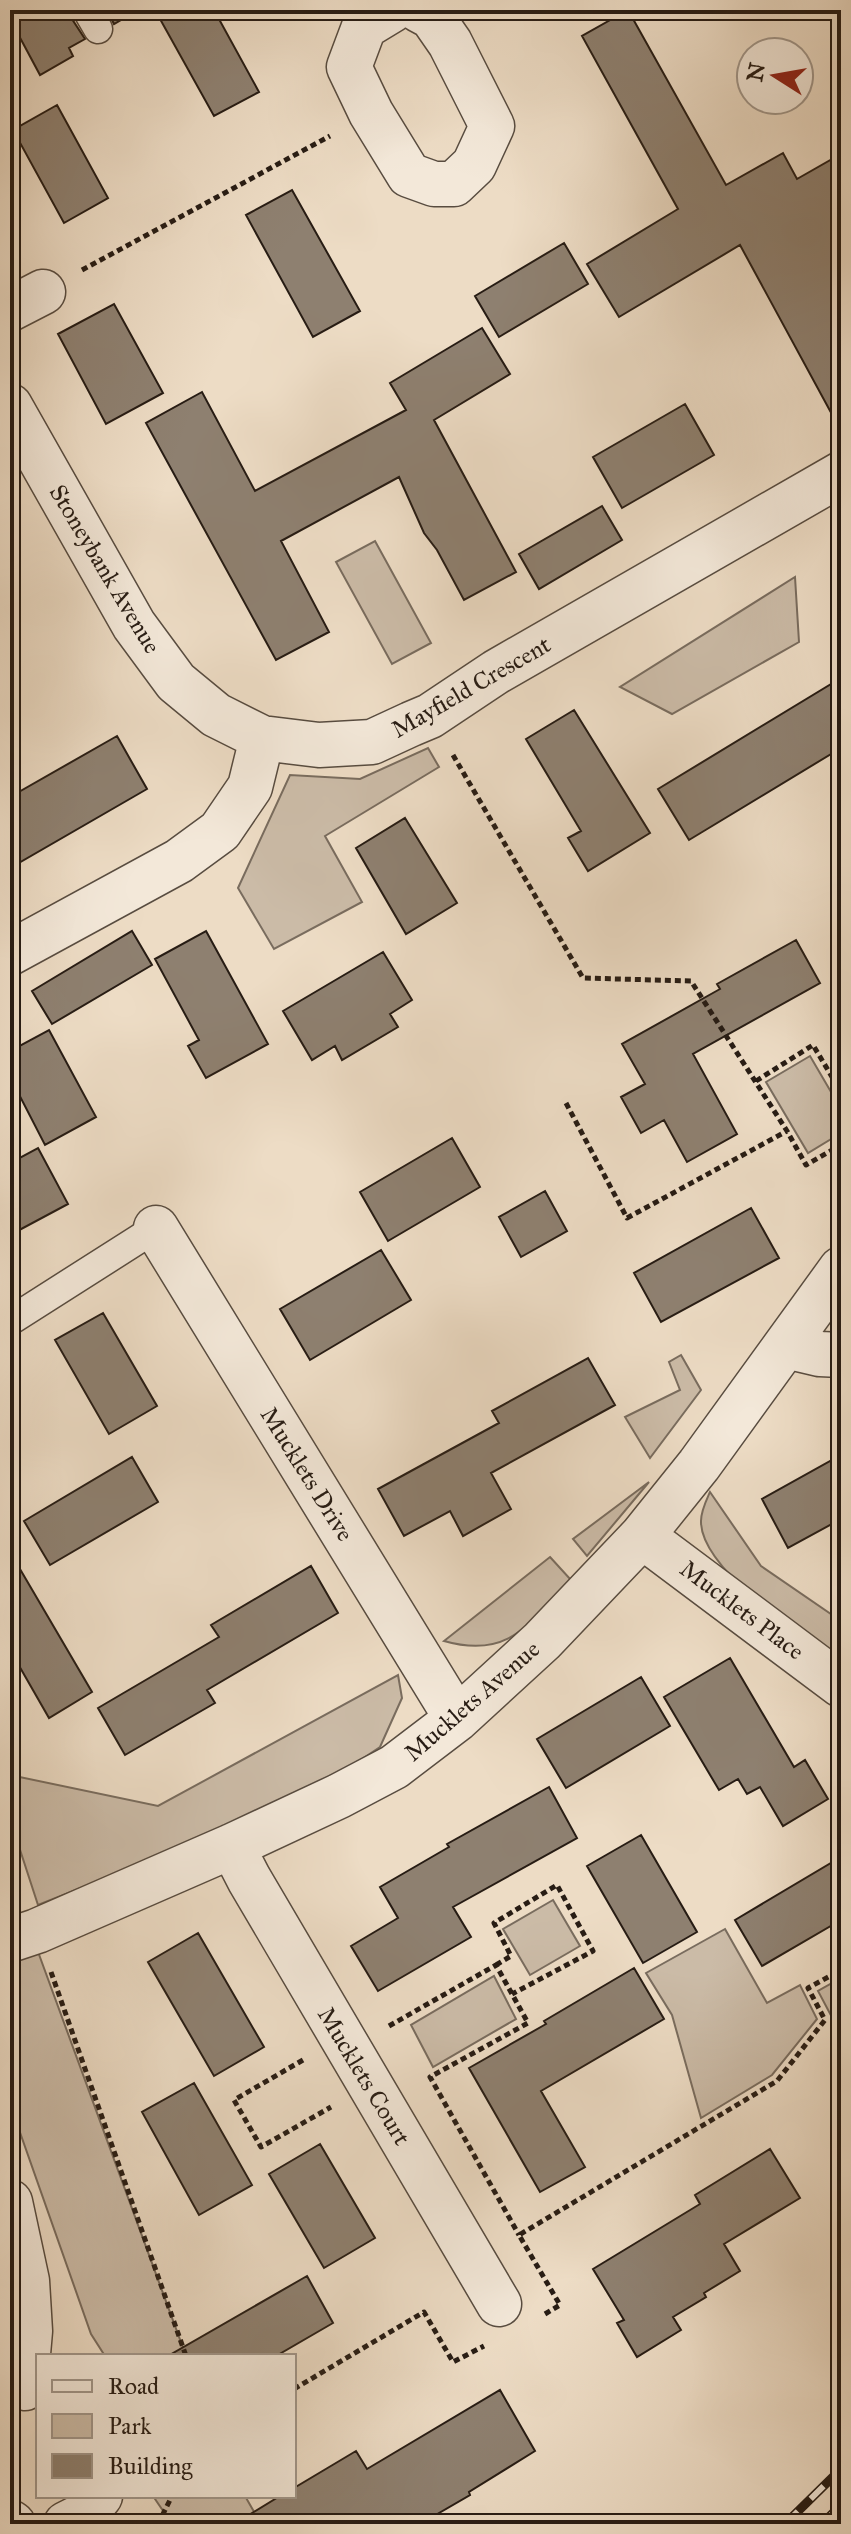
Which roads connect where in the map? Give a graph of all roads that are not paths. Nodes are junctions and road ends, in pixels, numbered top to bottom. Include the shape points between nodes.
1 (395, 10) edge
2 (10, 406) edge
3 (841, 474) edge
4 (262, 738) junction
5 (10, 953) edge
6 (156, 1228) joint
7 (841, 1269) edge
8 (10, 1321) edge
9 (786, 1346) junction
10 (841, 1355) edge
11 (642, 1536) junction
12 (841, 1685) edge
13 (457, 1719) junction
14 (232, 1846) junction
15 (23, 1935) edge
16 (10, 2202) edge
17 (495, 2323) road end
18 (24, 2389) edge

1 - 1 street via 364,27 349,67 409,175 454,184 474,165 492,126 432,17
2 - 4 street, Stoneybank Avenue via 134,625 176,682 216,715
3 - 4 street, Mayfield Crescent via 496,672 430,716 372,742 319,745
4 - 5 street via 250,787 220,831 179,861
6 - 8 lane
6 - 13 street, Mucklets Drive
7 - 9 street, Mucklets Avenue
9 - 10 street
9 - 11 street, Mucklets Avenue
11 - 12 street, Mucklets Place
11 - 13 street, Mucklets Avenue via 542,1641
13 - 14 street, Mucklets Avenue via 394,1767
14 - 15 street, Mucklets Avenue
14 - 17 street, Mucklets Court via 354,2057
16 - 18 street via 27,2281 30,2331

